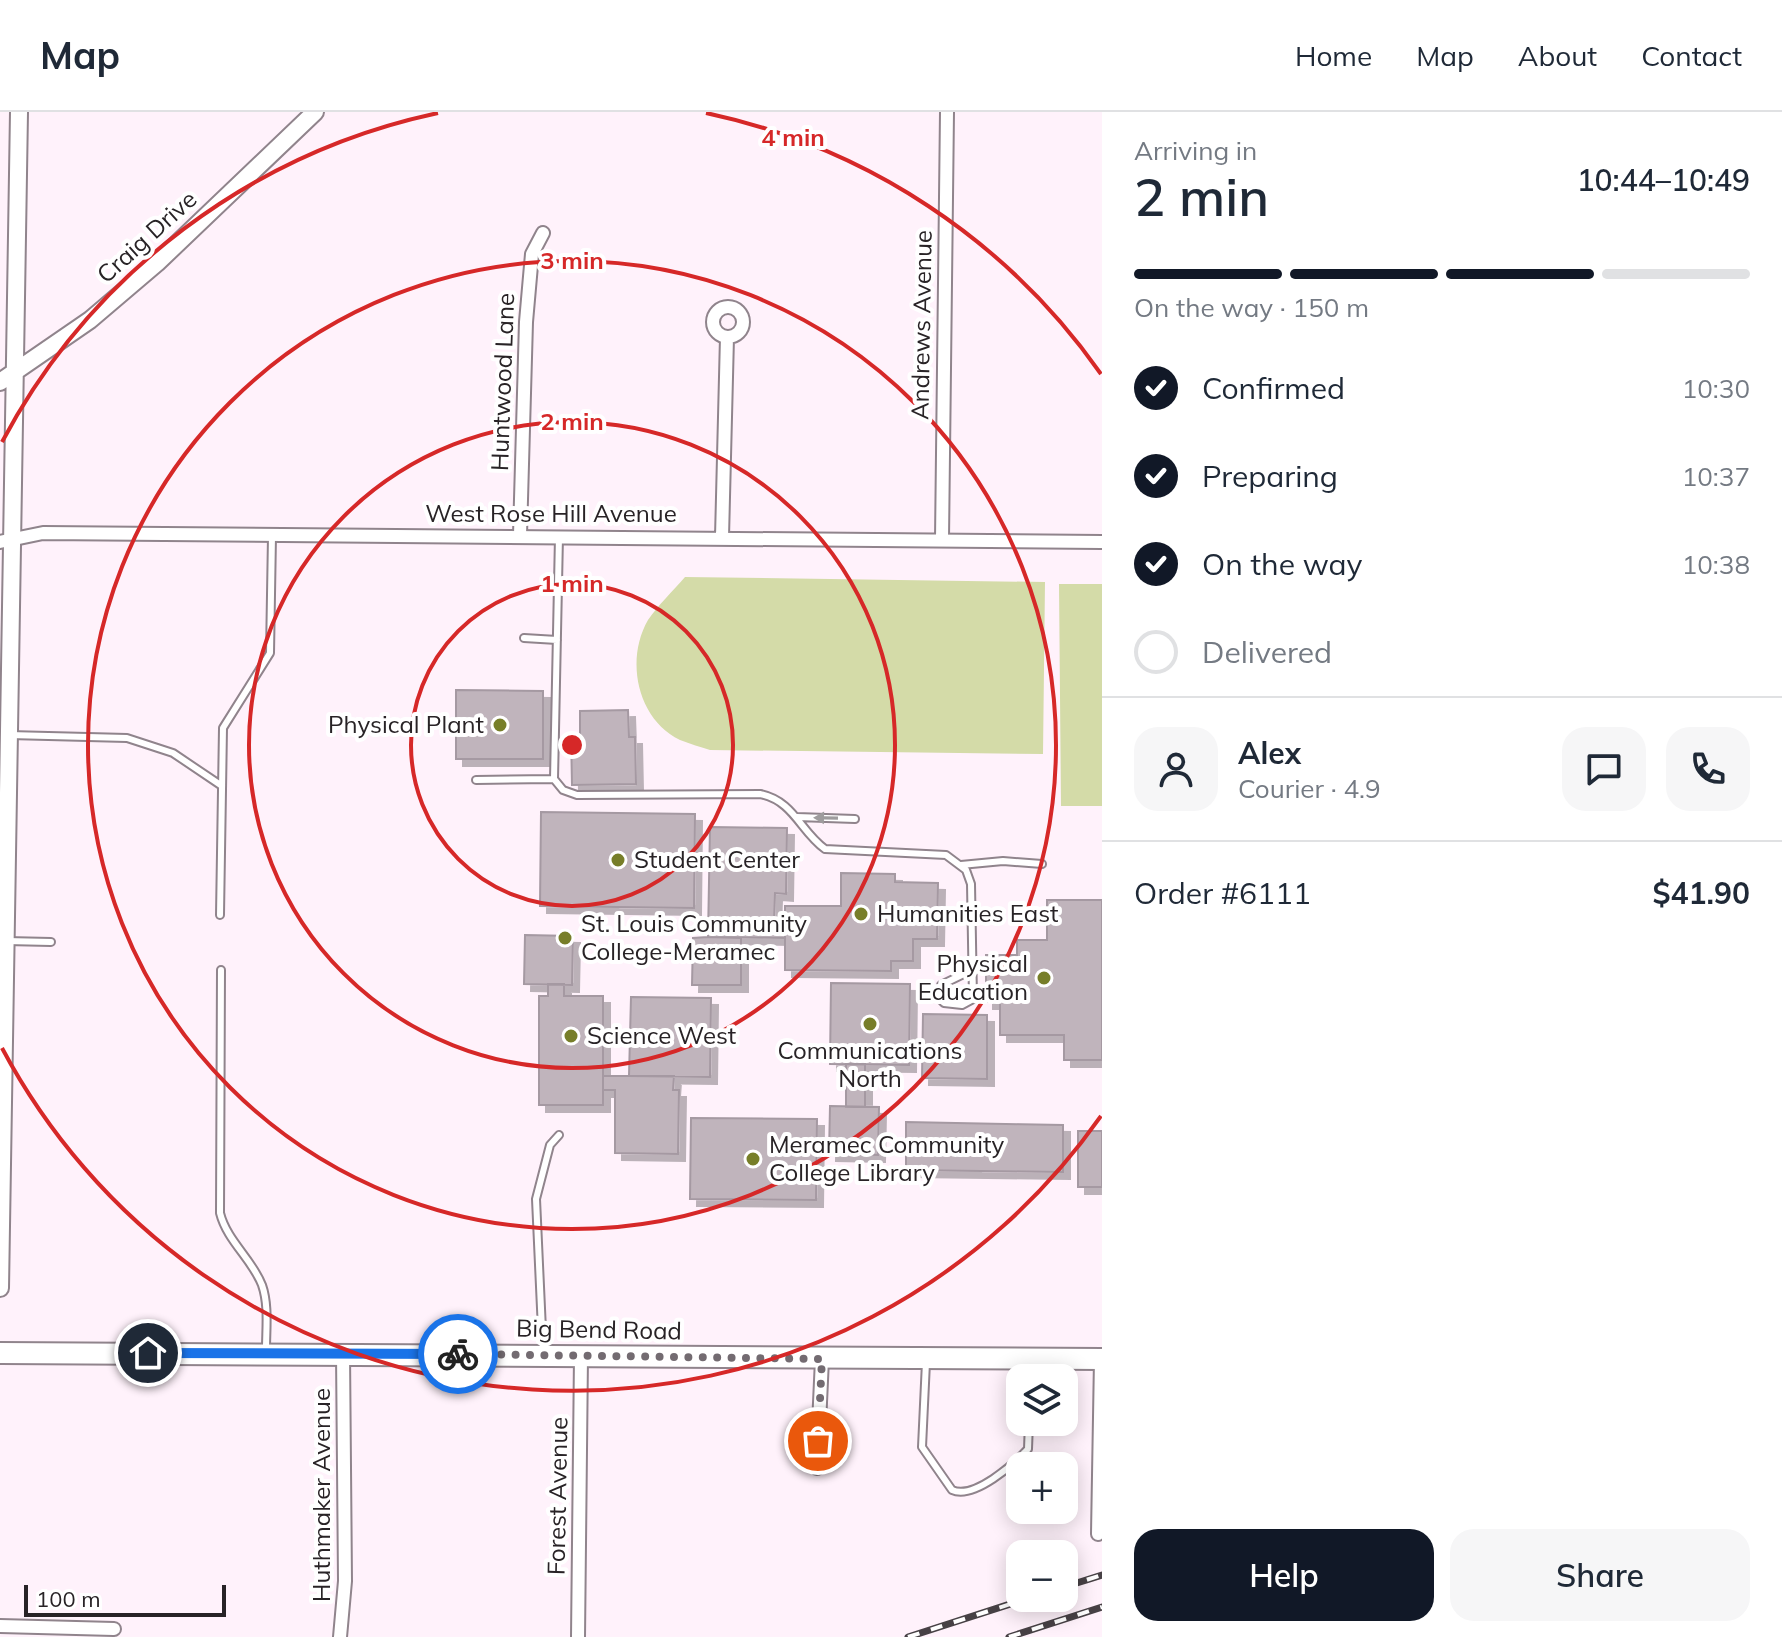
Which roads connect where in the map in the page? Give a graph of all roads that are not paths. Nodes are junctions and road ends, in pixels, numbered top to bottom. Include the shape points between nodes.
1 (19, 112) edge
2 (315, 112) edge
3 (947, 112) edge
4 (543, 233) dead end
5 (727, 337) dead end
6 (7, 379) edge
7 (272, 534) junction
8 (520, 535) junction
9 (559, 536) junction
10 (722, 537) junction
11 (942, 539) junction
12 (6, 541) edge
13 (1102, 542) edge
14 (6, 589) edge
15 (524, 638) dead end
16 (557, 640) junction
17 (9, 735) junction
18 (4, 768) edge
19 (554, 779) junction
20 (476, 780) dead end
21 (222, 786) junction
22 (797, 817) junction
23 (855, 819) dead end
24 (4, 842) edge
25 (1042, 864) dead end
26 (961, 865) junction
27 (220, 915) dead end
28 (6, 941) junction
29 (51, 942) dead end
30 (221, 970) dead end
31 (972, 970) junction
32 (2, 1033) edge
33 (559, 1135) dead end
34 (0, 1288) edge
35 (266, 1352) junction
36 (0, 1353) edge
37 (343, 1353) junction
38 (544, 1355) junction
39 (581, 1356) junction
40 (822, 1359) junction
41 (926, 1359) junction
42 (1101, 1359) edge
43 (1066, 1364) edge
44 (1006, 1367) edge
45 (1100, 1453) edge
46 (817, 1468) dead end
47 (1006, 1472) edge
48 (1098, 1534) dead end
49 (0, 1626) edge
50 (114, 1629) dead end
51 (340, 1637) edge
52 (578, 1637) edge

1 - 6 street
2 - 6 street, Craig Drive via 157,263 90,320
3 - 11 street, Andrews Avenue
4 - 8 street, Huntwood Lane via 532,254 526,322
5 - 10 street
6 - 12 street
7 - 8 street, West Rose Hill Avenue
7 - 12 street, West Rose Hill Avenue via 43,533
7 - 21 lane via 270,653 223,728
8 - 9 street, West Rose Hill Avenue
9 - 10 street, West Rose Hill Avenue
9 - 16 lane
10 - 11 street, West Rose Hill Avenue
11 - 13 street, West Rose Hill Avenue
12 - 14 street
14 - 17 street
15 - 16 lane
16 - 19 lane
17 - 18 street
17 - 21 lane via 140,741 173,753
18 - 24 street
19 - 20 lane
19 - 22 lane via 577,795 760,794 775,798
21 - 27 lane
23 -> 22 lane
22 - 26 lane via 825,849 946,855
24 - 28 street
25 - 26 lane
26 - 31 lane via 971,884
28 - 29 lane
28 - 32 street
30 - 35 lane via 220,1213 261,1284
31 - 31 lane via 973,999 962,1005 944,1003 938,992 941,985
32 - 34 street
33 - 38 lane via 550,1145 536,1199
35 - 36 main road, Big Bend Road
35 - 37 main road, Big Bend Road
37 - 38 main road, Big Bend Road
37 - 51 street, Huthmaker Avenue via 345,1581
38 - 39 main road, Big Bend Road
39 - 40 main road, Big Bend Road
39 - 52 street, Forest Avenue
40 - 41 main road, Big Bend Road
40 - 46 street
41 - 44 main road, Big Bend Road
41 - 47 lane via 922,1447 952,1490 969,1490
42 - 43 main road, Big Bend Road
42 - 45 street
45 - 48 street
49 - 50 street

